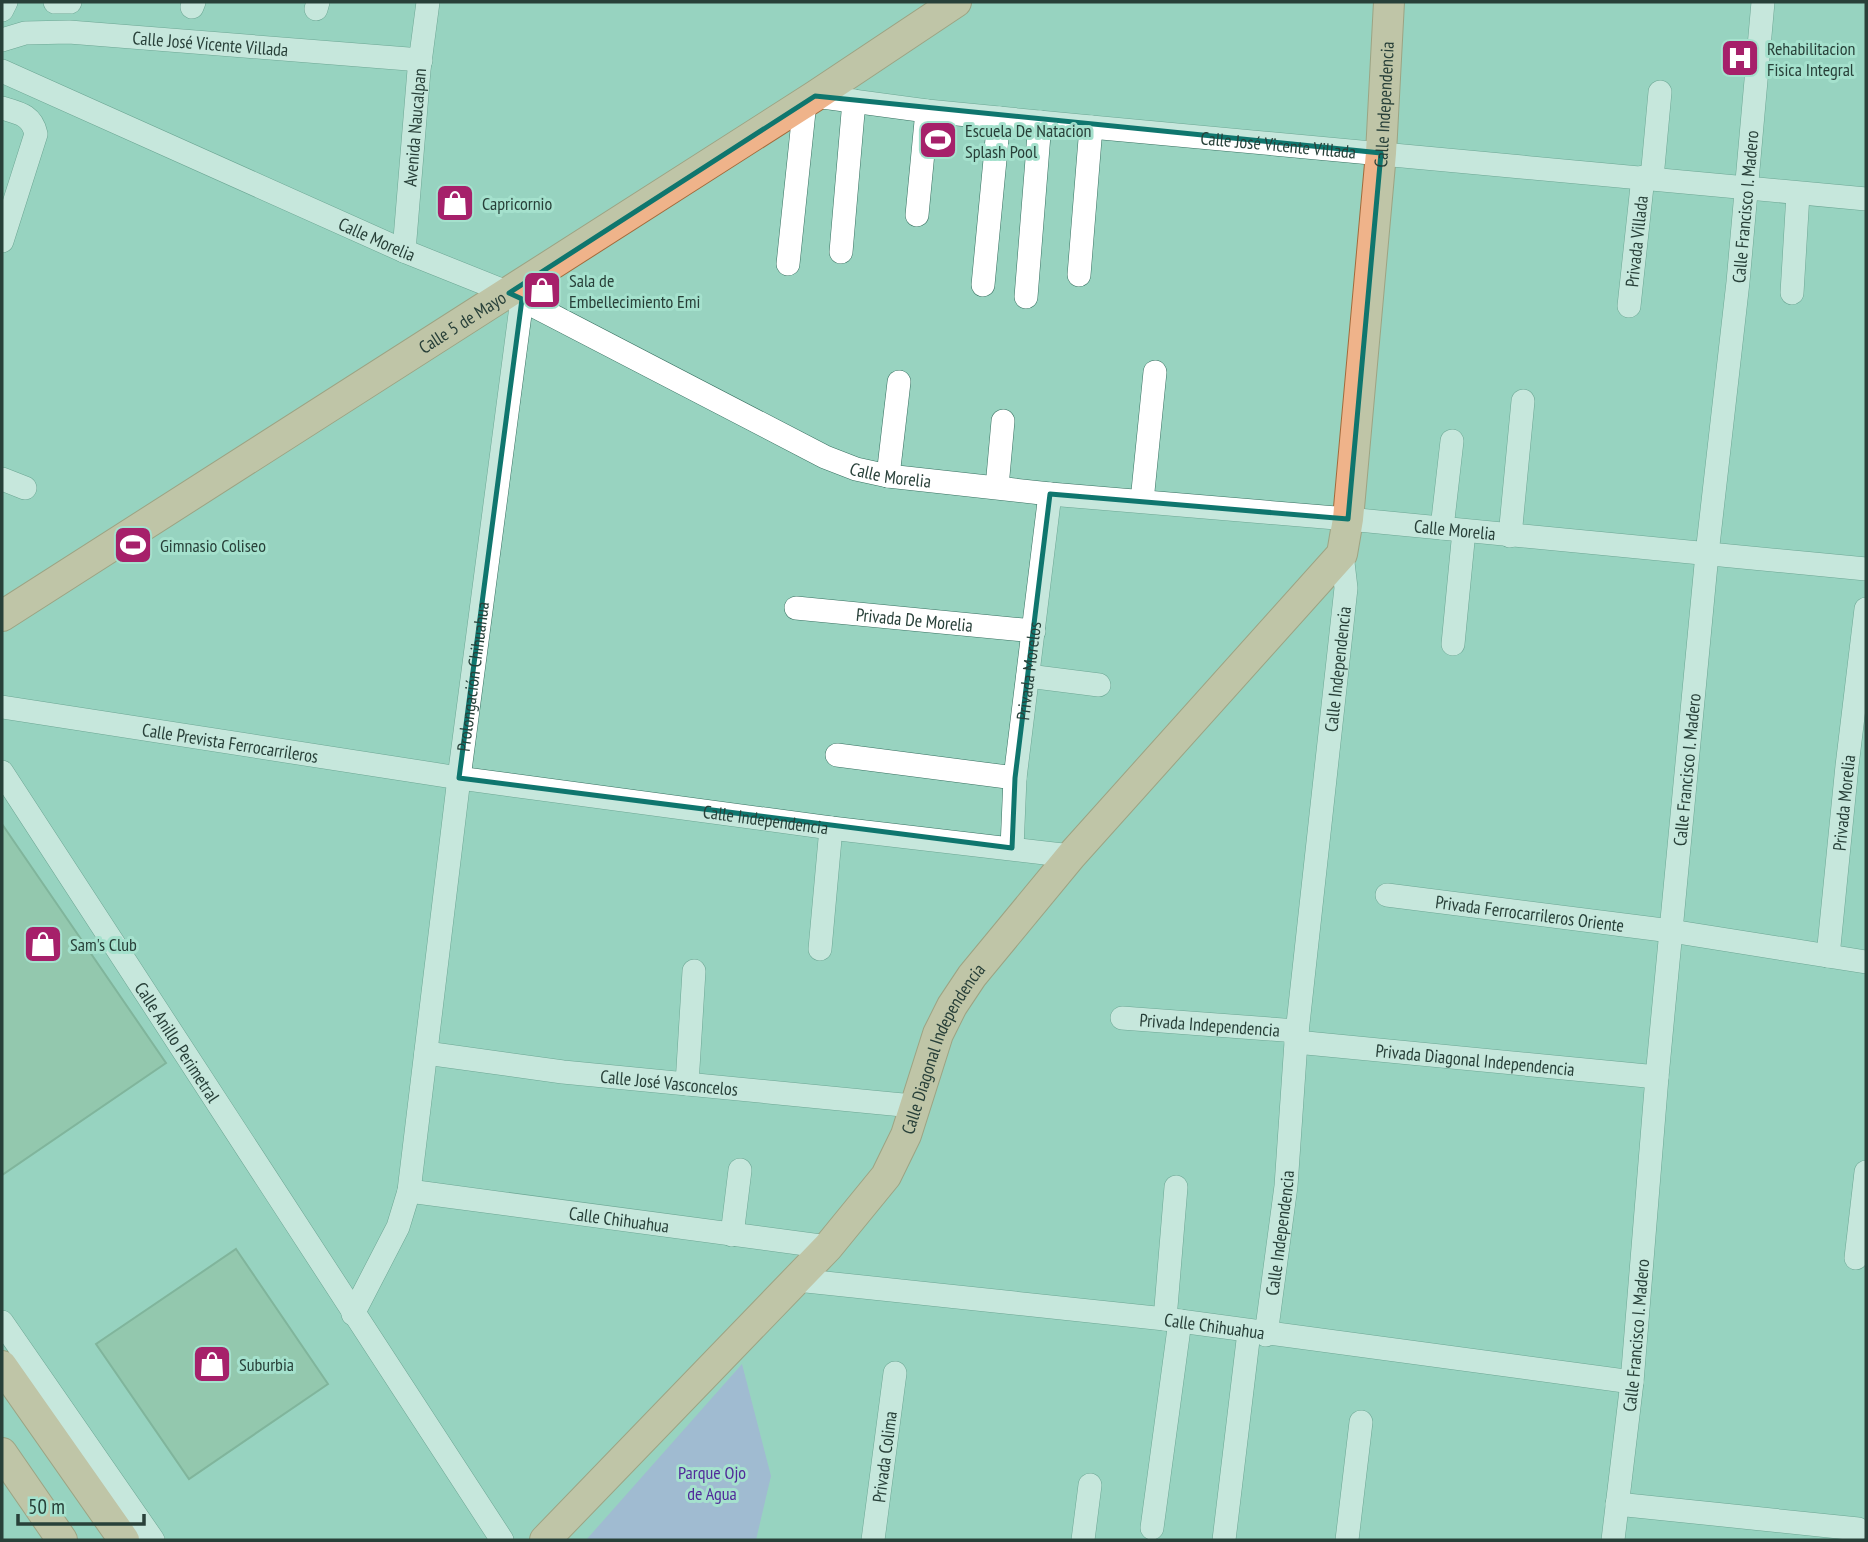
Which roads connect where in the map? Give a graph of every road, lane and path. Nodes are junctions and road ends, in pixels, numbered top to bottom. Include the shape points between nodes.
1 (6, 2) edge
2 (55, 2) edge
3 (70, 2) edge
4 (428, 2) edge
5 (956, 2) edge
6 (1390, 2) edge
7 (1763, 2) edge
8 (2, 10) edge
9 (2, 40) edge
10 (421, 60) junction
11 (2, 71) edge
12 (1660, 92) dead end
13 (810, 99) junction
14 (855, 102) junction
15 (2, 108) edge
16 (927, 111) junction
17 (999, 118) junction
18 (1040, 122) junction
19 (1091, 127) junction
20 (1381, 153) junction
21 (1647, 178) junction
22 (1745, 188) junction
23 (1798, 194) junction
24 (1866, 199) edge
25 (917, 215) dead end
26 (2, 241) edge
27 (404, 251) junction
28 (841, 252) dead end
29 (788, 264) dead end
30 (1079, 275) dead end
31 (983, 285) dead end
32 (1792, 293) dead end
33 (516, 296) junction
34 (1026, 297) dead end
35 (1629, 306) dead end
36 (1155, 372) dead end
37 (899, 382) dead end
38 (1524, 401) dead end
39 (1003, 421) dead end
40 (1452, 441) dead end
41 (888, 476) junction
42 (2, 479) edge
43 (997, 487) junction
44 (25, 488) dead end
45 (1050, 494) junction
46 (1142, 501) junction
47 (1348, 519) junction
48 (1453, 529) junction
49 (1510, 536) junction
50 (1342, 554) junction
51 (1707, 554) junction
52 (1866, 569) edge
53 (796, 608) dead end
54 (1866, 609) edge
55 (2, 616) edge
56 (1034, 631) junction
57 (1453, 644) dead end
58 (1028, 676) junction
59 (1099, 685) dead end
60 (2, 707) edge
61 (837, 755) dead end
62 (2, 772) edge
63 (459, 778) junction
64 (1015, 778) junction
65 (831, 828) junction
66 (1012, 848) junction
67 (1071, 856) junction
68 (1387, 895) dead end
69 (1671, 931) junction
70 (820, 949) dead end
71 (1828, 956) junction
72 (1866, 961) edge
73 (694, 971) dead end
74 (1122, 1018) dead end
75 (1296, 1036) junction
76 (426, 1053) junction
77 (1657, 1077) junction
78 (687, 1084) junction
79 (913, 1106) junction
80 (740, 1170) dead end
81 (1866, 1172) edge
82 (1176, 1187) dead end
83 (409, 1191) junction
84 (732, 1235) junction
85 (828, 1247) junction
86 (1856, 1258) dead end
87 (797, 1280) junction
88 (353, 1314) junction
89 (1172, 1320) junction
90 (2, 1322) edge
91 (1257, 1333) junction
92 (2, 1366) edge
93 (895, 1373) dead end
94 (1632, 1382) junction
95 (1361, 1422) dead end
96 (7, 1467) edge
97 (1090, 1485) dead end
98 (1617, 1504) junction
99 (1152, 1528) dead end
100 (1858, 1529) dead end
101 (62, 1540) edge
102 (124, 1540) edge
103 (153, 1540) edge
104 (502, 1540) edge
105 (545, 1540) edge
106 (873, 1540) edge
107 (1083, 1540) edge
108 (1224, 1540) edge
109 (1347, 1540) edge
110 (1613, 1540) edge

1 - 8 street
2 - 3 street
4 - 10 street, Avenida Naucalpan
5 - 13 main road, Calle 5 de Mayo
6 - 20 main road, Calle Independencia
7 - 22 street, Calle Francisco I. Madero
9 - 10 street, Calle José Vicente Villada via 25,33 69,32
10 - 27 street, Avenida Naucalpan
11 - 27 street, Calle Morelia
12 - 21 street, Privada Villada
13 - 14 street, Calle José Vicente Villada
13 - 29 street
13 - 33 main road, Calle 5 de Mayo
14 - 16 street, Calle José Vicente Villada
14 - 28 street
15 - 26 street via 26,115 36,134
16 - 17 street, Calle José Vicente Villada
16 - 25 street
17 - 18 street, Calle José Vicente Villada
17 - 31 street
18 - 19 street, Calle José Vicente Villada
18 - 34 street
19 - 20 street, Calle José Vicente Villada
19 - 30 street
20 - 21 street, Calle José Vicente Villada
20 - 47 main road, Calle Independencia
21 - 22 street, Calle José Vicente Villada
21 - 35 street, Privada Villada
22 - 23 street, Calle José Vicente Villada
22 - 51 street, Calle Francisco I. Madero
23 - 24 street, Calle José Vicente Villada
23 - 32 street
27 - 33 street, Calle Morelia
33 - 41 street, Calle Morelia via 825,457
33 - 55 main road, Calle 5 de Mayo
33 - 63 street, Prolongación Chihuahua
36 - 46 street
37 - 41 street
38 - 49 street
39 - 43 street
40 - 48 street
41 - 43 street, Calle Morelia
42 - 44 street
43 - 45 street, Calle Morelia
45 - 46 street, Calle Morelia
45 - 56 street, Privada Morelos
46 - 47 street, Calle Morelia
47 - 48 street, Calle Morelia
47 - 50 main road, Calle Independencia
48 - 49 street, Calle Morelia
48 - 57 street
49 - 51 street, Calle Morelia
50 - 67 main road, Calle Diagonal Independencia
50 - 75 street, Calle Independencia via 1346,589
51 - 52 street, Calle Morelia
51 - 69 street, Calle Francisco I. Madero
53 - 56 street, Privada De Morelia
54 - 71 street, Privada Morelia
56 - 58 street, Privada Morelos
58 - 59 street
58 - 64 street, Privada Morelos
60 - 63 street, Calle Prevista Ferrocarrileros
61 - 64 street
62 - 88 street, Calle Anillo Perimetral
63 - 65 street, Calle Independencia
63 - 76 street, Prolongación Chihuahua
64 - 66 street, Privada Morelos
65 - 66 street, Calle Independencia
65 - 70 street
66 - 67 street, Calle Independencia
67 - 79 main road, Calle Diagonal Independencia via 952,1006
68 - 69 street, Privada Ferrocarrileros Oriente
69 - 71 street, Privada Ferrocarrileros Oriente
69 - 77 street, Calle Francisco I. Madero
71 - 72 street, Privada Ferrocarrileros Oriente
73 - 78 street
74 - 75 street, Privada Independencia
75 - 77 street, Privada Diagonal Independencia
75 - 91 street, Calle Independencia via 1286,1186
76 - 78 street, Calle José Vasconcelos
76 - 83 street
77 - 94 street, Calle Francisco I. Madero
78 - 79 street, Calle José Vasconcelos
79 - 85 main road, Calle Diagonal Independencia via 906,1135 886,1176
80 - 84 street
81 - 86 street
82 - 89 street
83 - 84 street, Calle Chihuahua
83 - 88 street via 398,1227
84 - 85 street, Calle Chihuahua
85 - 87 main road, Calle Diagonal Independencia
87 - 89 street, Calle Chihuahua
87 - 105 main road, Calle Diagonal Independencia
88 - 104 street, Calle Anillo Perimetral
89 - 91 street, Calle Chihuahua
89 - 99 street
90 - 103 street
91 - 94 street, Calle Chihuahua
91 - 108 street, Calle Independencia
92 - 102 main road
93 - 106 street, Privada Colima
94 - 98 street, Calle Francisco I. Madero
95 - 109 street
96 - 101 main road
97 - 107 street
98 - 100 street
98 - 110 street, Calle Francisco I. Madero

